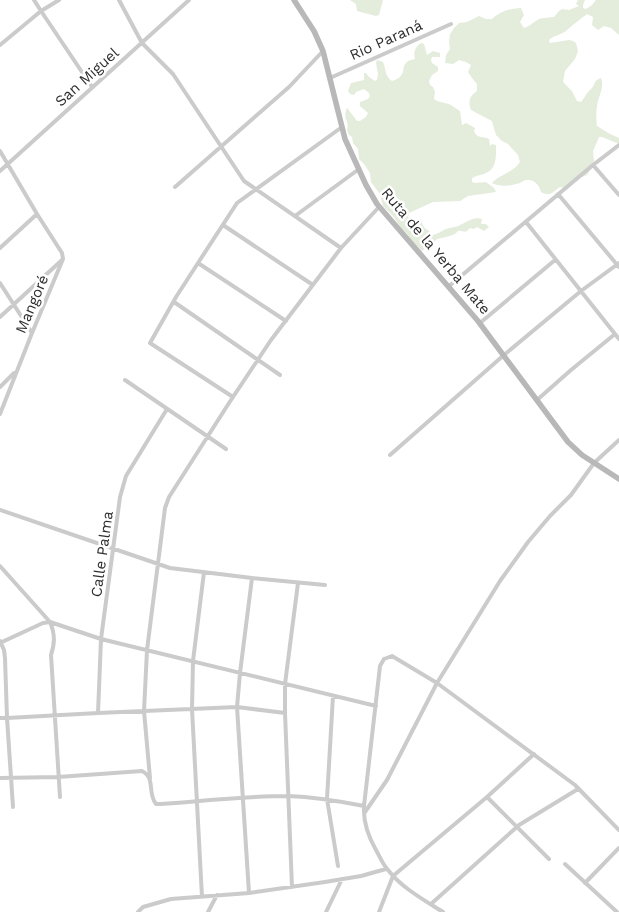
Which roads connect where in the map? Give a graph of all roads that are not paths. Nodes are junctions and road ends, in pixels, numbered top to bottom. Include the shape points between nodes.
1 (34, 0) edge
2 (59, 0) edge
3 (119, 0) edge
4 (188, 0) edge
5 (294, 0) edge
6 (41, 11) junction
7 (452, 24) dead end
8 (142, 43) junction
9 (0, 45) edge
10 (323, 51) junction
11 (330, 78) junction
12 (92, 87) junction
13 (342, 127) junction
14 (619, 145) edge
15 (222, 147) junction
16 (0, 151) edge
17 (8, 164) junction
18 (593, 165) junction
19 (359, 170) junction
20 (0, 171) edge
21 (175, 187) dead end
22 (256, 189) junction
23 (558, 194) junction
24 (619, 195) edge
25 (379, 206) junction
26 (37, 214) junction
27 (295, 216) junction
28 (526, 222) junction
29 (223, 225) junction
30 (0, 248) edge
31 (341, 248) junction
32 (63, 259) junction
33 (555, 260) junction
34 (198, 264) junction
35 (618, 265) edge
36 (0, 283) edge
37 (313, 285) junction
38 (448, 287) junction
39 (581, 291) junction
40 (174, 302) junction
41 (14, 304) junction
42 (0, 317) edge
43 (286, 321) junction
44 (480, 323) junction
45 (32, 333) junction
46 (615, 334) junction
47 (619, 339) edge
48 (504, 355) junction
49 (258, 359) junction
50 (17, 371) junction
51 (280, 374) dead end
52 (125, 380) dead end
53 (0, 387) edge
54 (233, 397) junction
55 (537, 400) junction
56 (167, 409) junction
57 (0, 414) edge
58 (207, 436) junction
59 (619, 440) edge
60 (226, 449) dead end
61 (390, 455) dead end
62 (594, 463) junction
63 (619, 480) edge
64 (0, 510) edge
65 (114, 548) junction
66 (157, 564) junction
67 (0, 566) edge
68 (204, 572) junction
69 (252, 578) junction
70 (298, 583) junction
71 (325, 585) dead end
72 (50, 622) junction
73 (101, 639) junction
74 (1, 642) edge
75 (147, 650) junction
76 (193, 662) junction
77 (240, 672) junction
78 (437, 683) junction
79 (286, 684) junction
80 (333, 696) junction
81 (376, 706) junction
82 (237, 707) junction
83 (192, 709) junction
84 (144, 711) junction
85 (98, 713) junction
86 (284, 713) junction
87 (55, 715) junction
88 (0, 718) edge
89 (7, 718) junction
90 (534, 754) junction
91 (11, 777) junction
92 (58, 777) junction
93 (0, 778) edge
94 (150, 778) junction
95 (578, 789) junction
96 (289, 796) junction
97 (60, 797) dead end
98 (242, 798) junction
99 (487, 798) junction
100 (327, 799) junction
101 (197, 802) junction
102 (364, 806) junction
103 (13, 807) dead end
104 (364, 813) junction
105 (517, 827) junction
106 (619, 830) edge
107 (619, 848) edge
108 (549, 859) dead end
109 (565, 864) dead end
110 (338, 866) dead end
111 (386, 869) junction
112 (393, 876) junction
113 (342, 879) junction
114 (585, 883) junction
115 (292, 887) junction
116 (249, 892) junction
117 (217, 895) junction
118 (202, 897) junction
119 (431, 904) junction
120 (138, 912) edge
121 (208, 912) edge
122 (326, 912) edge
123 (379, 912) edge
124 (443, 912) edge
125 (616, 912) edge

1 - 6 street
2 - 6 street
3 - 8 street
4 - 8 street, San Miguel
5 - 10 main road, Ruta de la Yerba Mate
6 - 9 street
6 - 12 street
7 - 11 street, Rio Paraná
8 - 12 street, San Miguel
8 - 15 street via 173,74
10 - 11 main road, Ruta de la Yerba Mate
10 - 15 street via 289,87
11 - 13 main road, Ruta de la Yerba Mate
12 - 17 street, San Miguel
13 - 19 main road, Ruta de la Yerba Mate
13 - 22 street
14 - 18 street
15 - 21 street
15 - 22 street via 244,181
16 - 17 street
17 - 20 street, San Miguel
17 - 26 street
18 - 23 street
18 - 24 street
19 - 25 main road, Ruta de la Yerba Mate
19 - 27 street
22 - 27 street
22 - 29 street via 237,203
23 - 28 street
23 - 35 street
25 - 31 street
25 - 38 main road, Ruta de la Yerba Mate
26 - 30 street
26 - 32 street
27 - 31 street
28 - 33 street
28 - 38 street
29 - 34 street
29 - 37 street
31 - 37 street
32 - 41 street
32 - 45 street, Mangoré
33 - 39 street
33 - 44 street
34 - 40 street
34 - 43 street
35 - 39 street
36 - 41 street
37 - 43 street
38 - 44 main road, Ruta de la Yerba Mate
39 - 46 street
39 - 48 street
40 - 49 street
40 - 54 street via 150,343
41 - 42 street
41 - 45 street
43 - 49 street
44 - 48 main road, Ruta de la Yerba Mate
45 - 50 street, Mangoré
46 - 47 street
46 - 55 street
48 - 55 main road, Ruta de la Yerba Mate
48 - 61 street
49 - 51 street
49 - 54 street
50 - 53 street
50 - 57 street, Mangoré
52 - 56 street
54 - 58 street
55 - 62 main road, Ruta de la Yerba Mate via 572,446
56 - 58 street
56 - 65 street, Calle Palma via 126,476
58 - 60 street
58 - 66 street via 169,497
59 - 62 street
62 - 63 main road, Ruta de la Yerba Mate
62 - 78 street via 500,581
64 - 65 street
65 - 66 street
65 - 73 street, Calle Palma
66 - 68 street
66 - 75 street
67 - 72 street
68 - 69 street
68 - 76 street
69 - 70 street
69 - 77 street
70 - 71 street
70 - 79 street
72 - 73 street
72 - 74 street
72 - 87 street via 54,633 51,655
73 - 75 street
73 - 85 street, Calle Palma
74 - 89 street via 5,658
75 - 76 street
75 - 84 street
76 - 77 street
76 - 83 street
77 - 79 street
77 - 82 street
78 - 81 street via 392,656 384,659 380,666
78 - 90 street
78 - 104 street via 387,780
79 - 80 street
79 - 86 street
80 - 81 street
80 - 100 street
81 - 102 street
82 - 83 street
82 - 86 street
82 - 98 street
83 - 84 street
83 - 101 street
84 - 85 street
84 - 94 street
85 - 87 street
86 - 96 street
87 - 89 street
87 - 92 street
88 - 89 street
89 - 91 street
90 - 95 street
90 - 99 street
91 - 92 street
91 - 93 street
91 - 103 street
92 - 94 street via 142,771
92 - 97 street
94 - 101 street via 152,799 156,804
95 - 105 street
95 - 106 street
96 - 98 street
96 - 100 street
96 - 115 street
98 - 101 street
98 - 116 street
99 - 105 street
99 - 112 street
100 - 102 street
100 - 110 street
101 - 118 street
102 - 104 street
104 - 111 street via 366,828
105 - 108 street
105 - 119 street
107 - 114 street
109 - 114 street
111 - 112 street
111 - 113 street
112 - 119 street
112 - 123 street
113 - 115 street
113 - 122 street
114 - 125 street
115 - 116 street
116 - 117 street
117 - 118 street
117 - 121 street
118 - 120 street via 171,899 143,907
119 - 124 street

